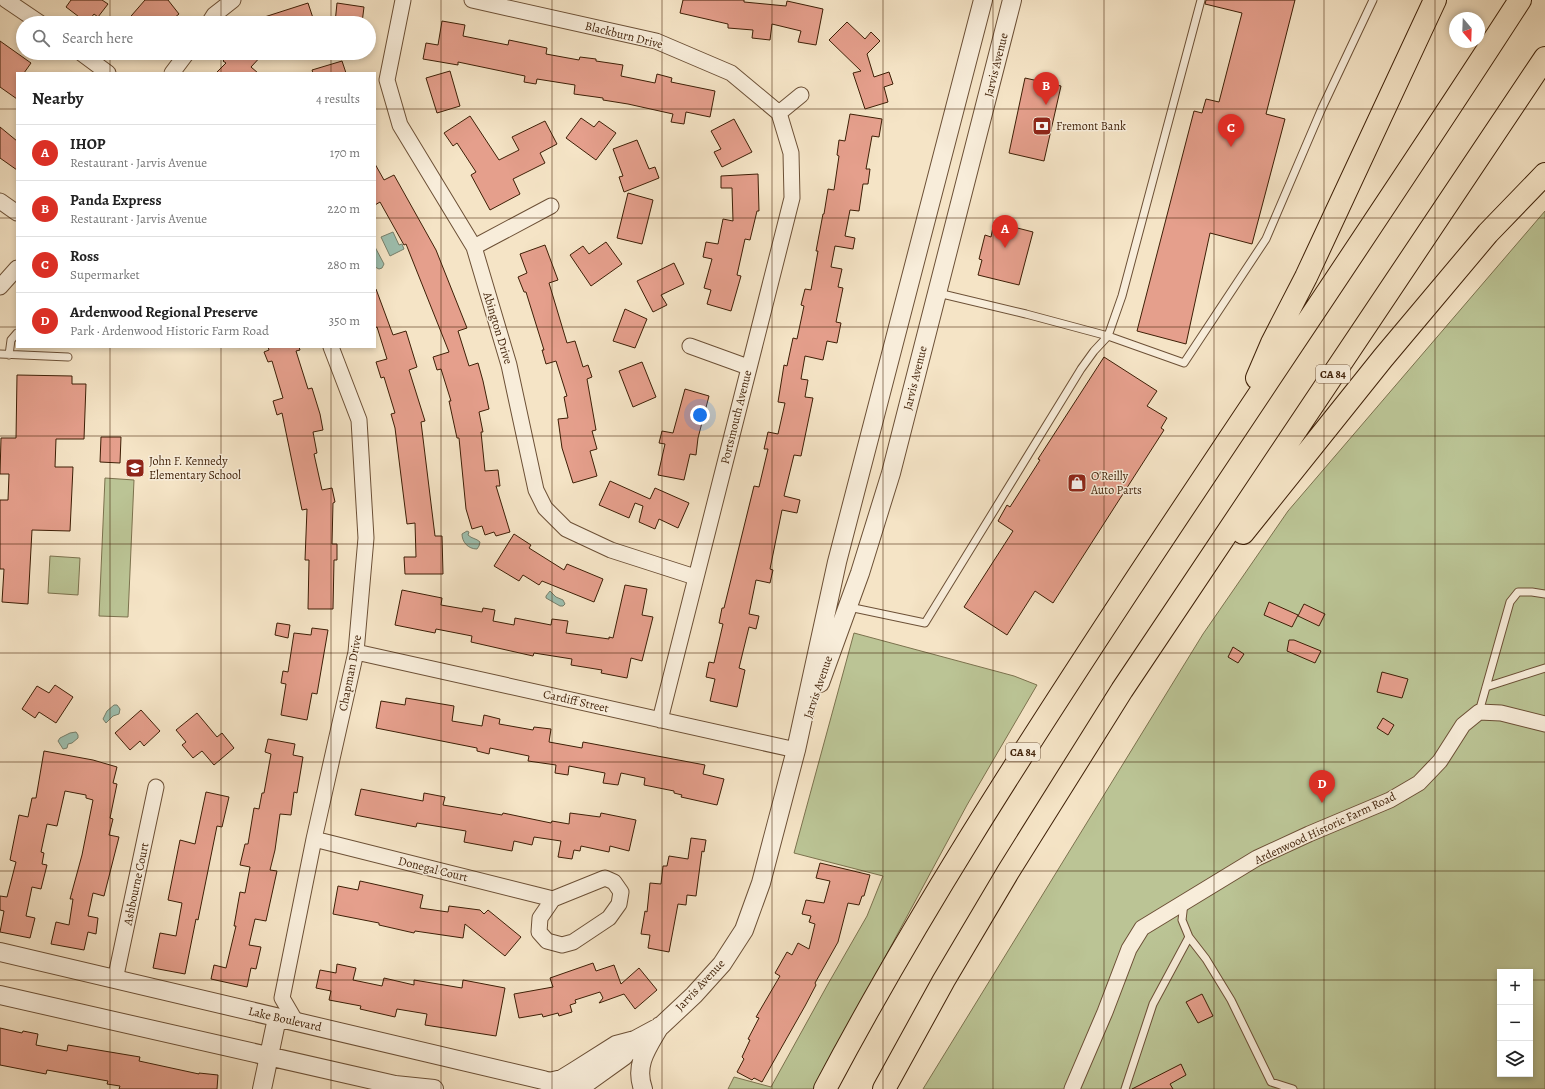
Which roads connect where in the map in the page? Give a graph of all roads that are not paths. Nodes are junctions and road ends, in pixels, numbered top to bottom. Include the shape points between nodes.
1 (233, 0) edge
2 (403, 0) edge
3 (472, 0) edge
4 (983, 0) edge
5 (1012, 0) edge
6 (1201, 0) edge
7 (1373, 0) edge
8 (1435, 0) edge
9 (1520, 0) edge
10 (15, 2) edge
11 (32, 16) edge
12 (213, 16) edge
13 (1545, 58) edge
14 (90, 60) edge
15 (182, 60) edge
16 (107, 72) edge
17 (173, 72) edge
18 (801, 95) dead end
19 (779, 113) junction
20 (1545, 174) edge
21 (0, 201) edge
22 (551, 206) dead end
23 (16, 211) edge
24 (474, 247) junction
25 (16, 269) edge
26 (0, 287) edge
27 (937, 293) junction
28 (16, 334) edge
29 (1108, 336) junction
30 (690, 346) dead end
31 (331, 348) edge
32 (0, 354) edge
33 (9, 355) junction
34 (68, 357) dead end
35 (748, 367) junction
36 (1237, 426) junction
37 (695, 577) junction
38 (1545, 594) edge
39 (847, 607) junction
40 (356, 652) junction
41 (1545, 668) edge
42 (1486, 687) junction
43 (1122, 690) junction
44 (1479, 712) junction
45 (660, 720) junction
46 (1545, 724) edge
47 (796, 750) junction
48 (156, 787) dead end
49 (314, 839) junction
50 (553, 899) junction
51 (1184, 903) junction
52 (1188, 937) junction
53 (0, 952) edge
54 (115, 980) junction
55 (0, 996) edge
56 (282, 998) junction
57 (268, 1016) junction
58 (296, 1022) junction
59 (661, 1026) junction
60 (635, 1040) junction
61 (269, 1057) junction
62 (549, 1082) junction
63 (262, 1089) edge
64 (434, 1089) edge
65 (569, 1089) edge
66 (578, 1089) edge
67 (643, 1089) edge
68 (825, 1089) edge
69 (884, 1089) edge
70 (1072, 1089) edge
71 (1125, 1089) edge
72 (1293, 1089) edge

1 - 12 street
2 - 24 street, Abington Drive via 387,80 400,125
3 - 19 street, Blackburn Drive via 656,41 731,73
4 - 47 street, Jarvis Avenue via 837,562
5 - 27 street, Jarvis Avenue
6 - 29 lane via 1122,296
7 - 29 lane via 1322,108 1266,239 1184,363
8 - 36 highway via 1272,343
9 - 36 highway, CA 84
10 - 11 street
13 - 43 highway, CA 84
14 - 16 street
15 - 17 street
18 - 19 street
19 - 35 street, Portsmouth Avenue via 791,153 792,198
20 - 43 highway via 1488,233 1382,358
21 - 23 street
22 - 24 street
24 - 37 street, Abington Drive via 509,365 536,490 545,508 566,529 604,547
25 - 26 street
27 - 29 lane
27 - 39 street, Jarvis Avenue via 891,473
28 - 33 lane via 11,340
29 - 39 lane via 1094,350 1081,370 925,623
30 - 35 street
31 - 40 street, Chapman Drive via 359,420 366,538
32 - 33 lane
33 - 34 lane
35 - 37 street, Portsmouth Avenue
36 - 68 highway, CA 84 via 1020,756 902,951
37 - 45 street, Portsmouth Avenue
38 - 42 lane via 1518,592 1510,602
39 - 47 street, Jarvis Avenue
40 - 45 street, Cardiff Street
40 - 49 street, Chapman Drive
41 - 42 lane
42 - 44 lane
43 - 69 highway, CA 84 via 1004,879
44 - 46 street via 1501,712
44 - 51 street, Ardenwood Historic Farm Road via 1463,725 1440,761 1419,783 1390,800 1257,858
45 - 47 street, Cardiff Street
47 - 59 street, Jarvis Avenue via 761,883 744,930 722,964
48 - 54 street, Ashbourne Court
49 - 50 street, Donegal Court
49 - 56 street, Chapman Drive
50 - 50 street via 540,918 539,932 547,941 562,945 573,942 609,918 619,904 620,892 614,882 605,878
51 - 52 lane via 1182,920
51 - 70 street, Ardenwood Historic Farm Road via 1142,928 1129,949
52 - 71 lane via 1153,1004
52 - 72 lane via 1231,1000 1271,1082
53 - 54 street, Lake Boulevard
54 - 57 street, Lake Boulevard
55 - 61 street
56 - 57 street
56 - 58 street
57 - 58 street, Lake Boulevard
57 - 61 street
58 - 62 street, Lake Boulevard
59 - 60 street, Jarvis Avenue
59 - 67 street via 640,1065 640,1083
60 - 62 street via 616,1045 575,1072
60 - 66 street, Jarvis Avenue via 624,1056
61 - 63 street
61 - 64 street via 395,1085
62 - 65 street, Lake Boulevard

